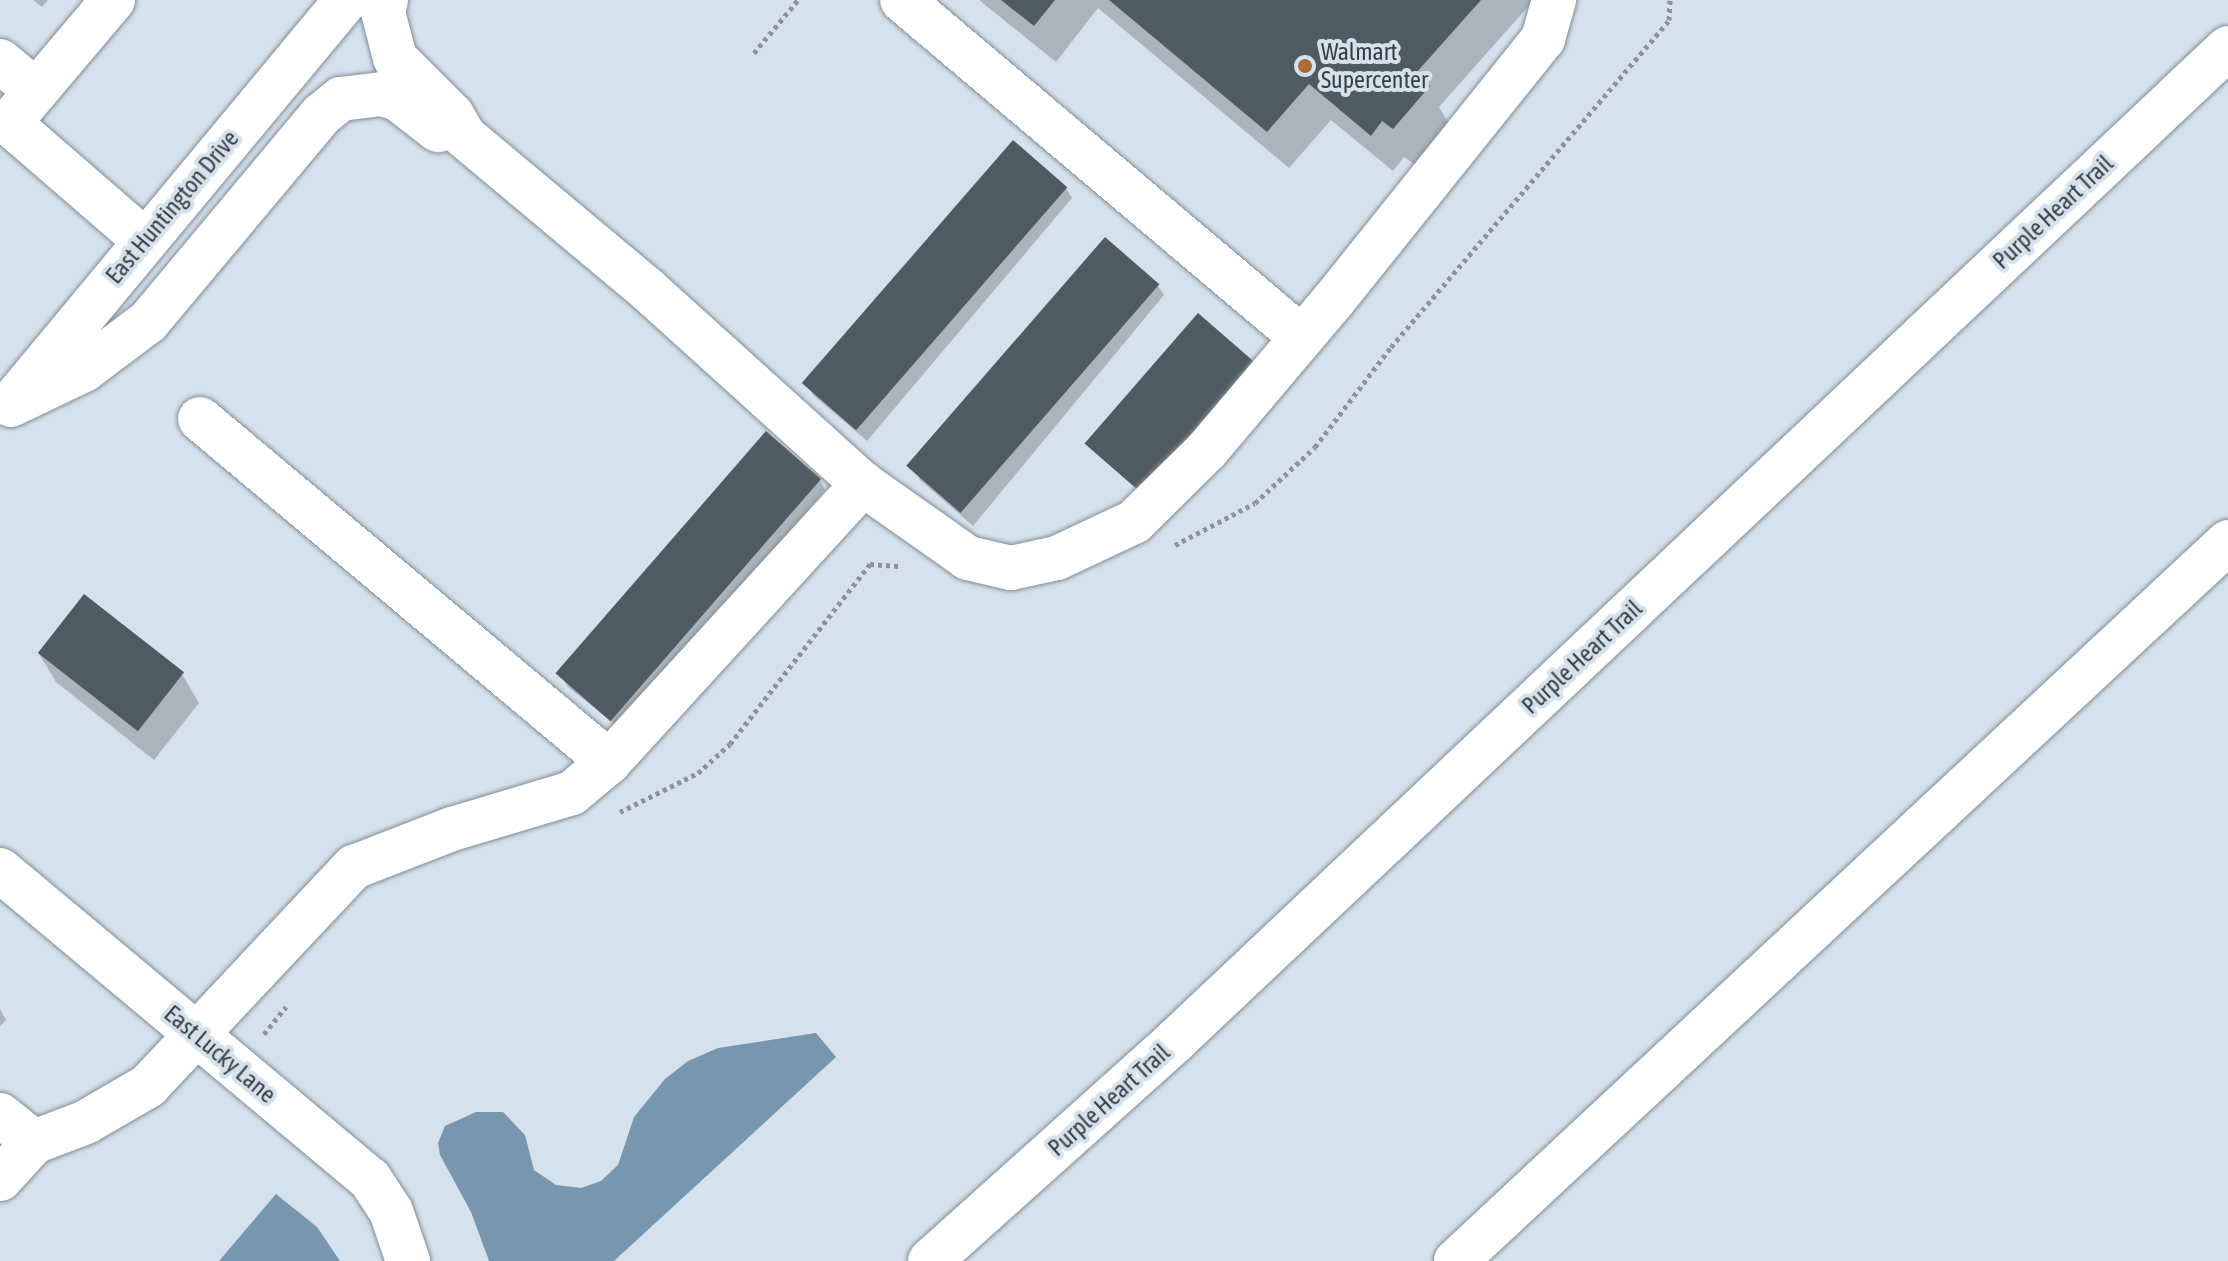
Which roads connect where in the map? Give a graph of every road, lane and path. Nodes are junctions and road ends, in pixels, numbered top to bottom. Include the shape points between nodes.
1 (113, 0) edge
2 (346, 0) edge
3 (386, 0) edge
4 (798, 0) edge
5 (902, 0) edge
6 (1554, 0) edge
7 (1670, 0) edge
8 (1669, 20) dead end
9 (2228, 48) edge
10 (754, 53) dead end
11 (0, 61) edge
12 (36, 91) junction
13 (464, 136) junction
14 (143, 239) junction
15 (1301, 337) junction
16 (5, 411) edge
17 (200, 419) dead end
18 (863, 484) junction
19 (2228, 542) edge
20 (609, 762) junction
21 (0, 870) edge
22 (198, 1036) junction
23 (0, 1115) edge
24 (34, 1142) junction
25 (0, 1179) edge
26 (408, 1261) edge
27 (930, 1261) edge
28 (1456, 1261) edge

1 - 12 main road
2 - 14 main road, East Huntington Drive
3 - 13 main road via 383,12 395,58 452,115
4 - 10 path
5 - 15 main road
6 - 15 main road via 1543,39
7 - 8 path
9 - 27 main road, Purple Heart Trail via 1175,1041
11 - 12 main road
12 - 14 main road via 9,123
13 - 16 main road via 440,131 390,97 341,99 321,115 148,322 84,370
13 - 18 main road via 647,289
14 - 16 main road, East Huntington Drive
15 - 18 main road via 1207,450 1134,522 1057,558 1011,568 968,558
17 - 20 main road
18 - 20 main road
19 - 28 main road
20 - 22 main road via 572,793 452,829 354,867
21 - 22 main road, East Lucky Lane
22 - 24 main road via 148,1086 86,1122
22 - 26 main road, East Lucky Lane via 370,1179 391,1211
23 - 24 main road
24 - 25 main road

